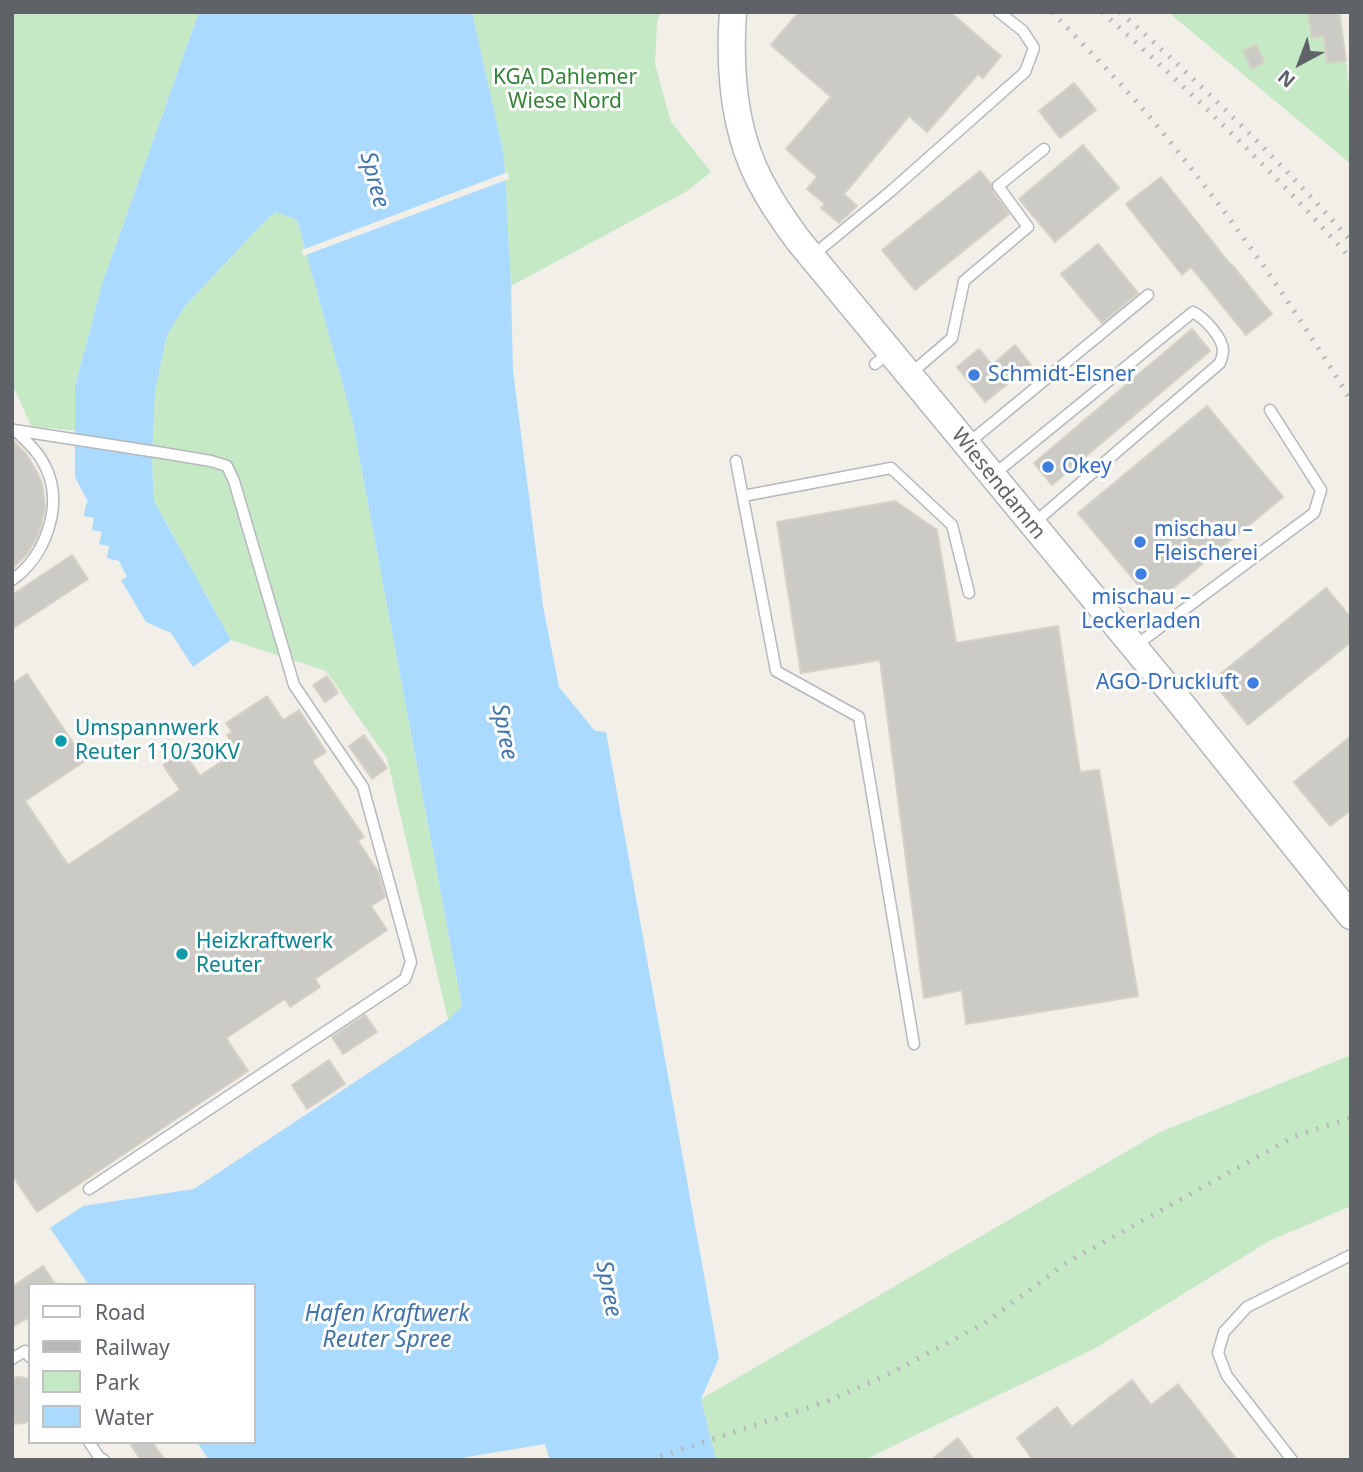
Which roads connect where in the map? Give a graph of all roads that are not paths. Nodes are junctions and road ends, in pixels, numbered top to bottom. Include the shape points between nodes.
1 (733, 12) edge
2 (999, 12) edge
3 (1044, 149) dead end
4 (812, 256) junction
5 (1148, 295) dead end
6 (909, 375) junction
7 (1270, 410) dead end
8 (13, 429) edge
9 (967, 445) junction
10 (736, 461) dead end
11 (992, 476) junction
12 (743, 496) junction
13 (1032, 525) junction
14 (12, 580) edge
15 (969, 593) dead end
16 (1133, 648) junction
17 (1351, 916) edge
18 (914, 1044) dead end
19 (89, 1189) dead end
20 (1351, 1255) edge
21 (28, 1355) edge
22 (12, 1359) edge
23 (90, 1444) edge
24 (104, 1460) edge
25 (1292, 1460) edge

1 - 4 street, Wiesendamm via 732,71 747,146 776,210
2 - 4 lane via 1034,48 1025,72
3 - 6 lane via 998,186 1028,226 964,281 952,338
4 - 6 street, Wiesendamm via 882,358
5 - 9 lane
6 - 9 street, Wiesendamm
7 - 16 lane via 1321,490 1314,513
8 - 14 lane via 33,447 47,470 54,502 35,558
8 - 19 lane via 227,466 295,685 363,787 411,962 405,979
9 - 11 street, Wiesendamm
10 - 12 lane
11 - 13 street, Wiesendamm
11 - 13 lane via 1193,312 1214,331 1222,345 1220,363
12 - 15 lane via 891,468 952,525
12 - 18 lane via 776,671 859,717
13 - 16 street, Wiesendamm
16 - 17 street, Wiesendamm
20 - 25 lane via 1247,1307 1224,1332 1218,1353 1227,1376
21 - 22 lane via 25,1351
23 - 24 lane

